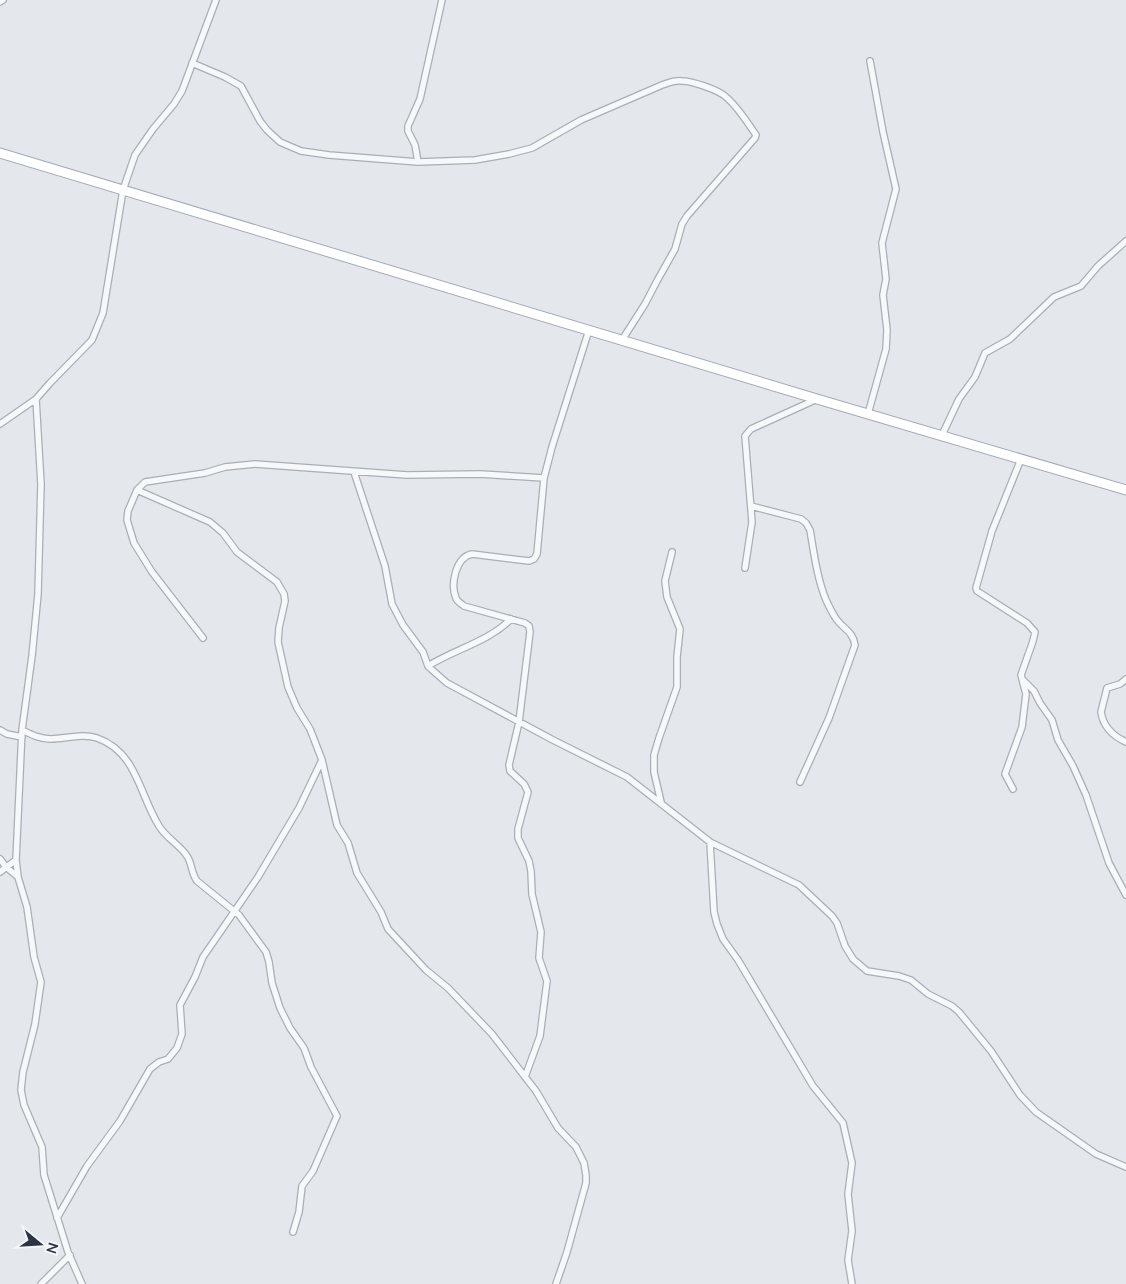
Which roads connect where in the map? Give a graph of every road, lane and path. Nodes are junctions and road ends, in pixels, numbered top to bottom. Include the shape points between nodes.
1 (4, 0) edge
2 (216, 0) edge
3 (442, 0) edge
4 (0, 2) edge
5 (870, 61) dead end
6 (192, 63) junction
7 (0, 153) edge
8 (418, 162) junction
9 (123, 190) junction
10 (1126, 241) edge
11 (589, 330) junction
12 (622, 340) junction
13 (36, 399) junction
14 (817, 399) junction
15 (868, 414) junction
16 (0, 424) edge
17 (942, 436) junction
18 (1021, 458) junction
19 (354, 472) junction
20 (544, 478) junction
21 (137, 490) junction
22 (1126, 490) edge
23 (751, 506) junction
24 (672, 552) dead end
25 (745, 568) dead end
26 (511, 619) junction
27 (203, 638) dead end
28 (428, 666) junction
29 (1126, 679) edge
30 (1023, 680) junction
31 (519, 722) junction
32 (0, 730) edge
33 (22, 734) junction
34 (1126, 742) edge
35 (322, 760) junction
36 (800, 782) dead end
37 (1013, 789) dead end
38 (661, 803) junction
39 (710, 842) junction
40 (0, 859) edge
41 (16, 860) junction
42 (6, 867) junction
43 (0, 872) edge
44 (18, 877) junction
45 (1126, 895) edge
46 (235, 911) junction
47 (525, 1077) junction
48 (1126, 1167) edge
49 (58, 1218) junction
50 (294, 1232) dead end
51 (70, 1255) junction
52 (41, 1284) edge
53 (82, 1284) edge
54 (556, 1284) edge
55 (852, 1284) edge

1 - 4 street
2 - 6 street
3 - 8 street via 420,99 408,126
5 - 15 street via 896,189 882,243 886,279 883,295 886,349
6 - 8 street via 241,86 260,121 280,142 301,151 328,155
6 - 9 street via 174,104 135,155
7 - 9 main road
8 - 12 street via 475,160 532,148 582,120 674,81 692,83 727,97 756,135 755,138 687,216 675,249
9 - 11 main road
9 - 13 street via 99,326 87,347
10 - 17 street via 1081,286 1054,297 1010,339 985,352 975,378 958,399
11 - 12 main road
11 - 20 street
12 - 14 main road
13 - 16 street
13 - 33 street via 41,484 38,594
14 - 15 main road
14 - 23 street via 746,433 744,441
15 - 17 main road
17 - 18 main road
18 - 22 main road
18 - 30 street via 992,531 976,588 1034,630 1022,671
19 - 20 street
19 - 21 street via 245,465 145,482
19 - 28 street via 385,566 392,604 402,625 423,652
20 - 26 street via 534,559 466,555 461,559 454,578 458,602
21 - 27 street via 127,520 134,543
21 - 35 street via 210,522 237,552 277,582 285,601 278,642 288,687
23 - 25 street via 752,522
23 - 36 street via 806,523 826,601 854,639 855,645 829,718
24 - 38 street via 665,581 667,597 680,629 677,688 654,755
26 - 28 street via 500,630
26 - 31 street via 525,623 530,632
28 - 31 street via 448,683
29 - 34 street via 1107,688 1101,716 1112,734
30 - 37 street via 1026,694 1022,727 1005,774
30 - 45 street via 1052,720 1058,740 1086,795 1109,863
31 - 38 street via 627,777
31 - 47 street via 509,765 510,771 528,792 517,834 531,870 532,894 541,932 540,958 547,980 540,1036
32 - 33 street via 7,734
33 - 41 street
33 - 46 street via 51,739 96,738 117,750 132,769 159,827 188,856 197,881
35 - 46 street via 285,833
35 - 47 street via 337,825 348,843 357,873 385,925 492,1034
38 - 39 street
39 - 48 street via 798,885 832,916 853,959 863,969 911,980 928,994 952,1006 991,1051 1020,1095 1036,1112 1096,1154
39 - 55 street via 716,924 813,1086 843,1123 852,1163 848,1194 852,1231 848,1265
40 - 42 street
41 - 42 street
41 - 44 street
42 - 43 street
42 - 44 street
44 - 49 street via 41,982 21,1090 42,1147 44,1175
46 - 49 street via 203,957 182,1000 182,1034 177,1048 168,1059 150,1069 120,1121 87,1166
46 - 50 street via 266,952 280,1008 304,1048 337,1116 313,1171 302,1186
47 - 54 street via 558,1128 576,1147 586,1175
49 - 51 street
51 - 52 street
51 - 53 street

